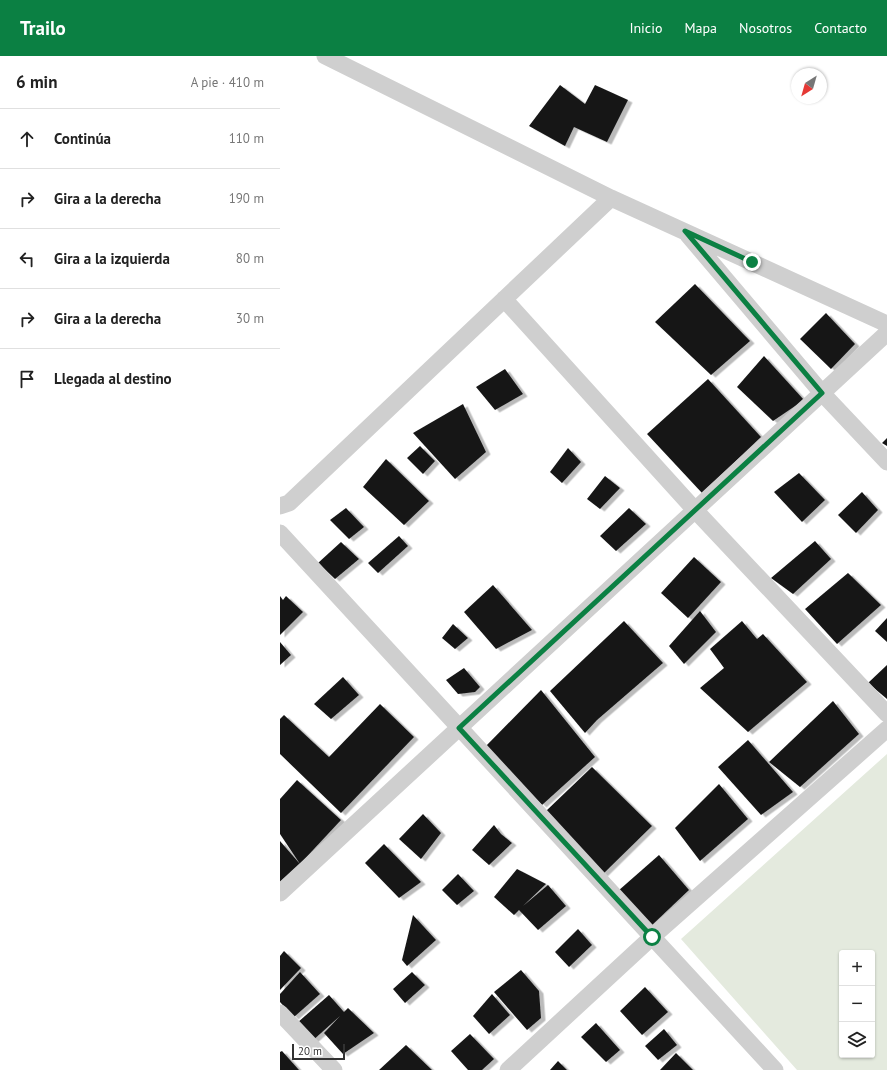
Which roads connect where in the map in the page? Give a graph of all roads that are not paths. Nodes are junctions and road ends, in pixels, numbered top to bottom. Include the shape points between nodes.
1 (325, 56) edge
2 (611, 198) junction
3 (685, 231) junction
4 (504, 299) junction
5 (887, 324) edge
6 (887, 333) edge
7 (822, 393) junction
8 (887, 462) edge
9 (284, 504) edge
10 (695, 510) junction
11 (280, 523) edge
12 (280, 533) edge
13 (887, 714) edge
14 (459, 728) junction
15 (887, 729) edge
16 (280, 893) edge
17 (652, 937) junction
18 (280, 1013) edge
19 (334, 1070) edge
20 (508, 1070) edge
21 (775, 1070) edge

1 - 2 street
2 - 3 street
2 - 4 street
3 - 5 street
3 - 7 street
4 - 9 street
4 - 10 street
6 - 7 street
7 - 8 street
7 - 10 street
9 - 11 street
10 - 13 street
10 - 14 street
12 - 14 street
14 - 16 street
14 - 17 street
15 - 17 street
17 - 20 street
17 - 21 street
18 - 19 street

